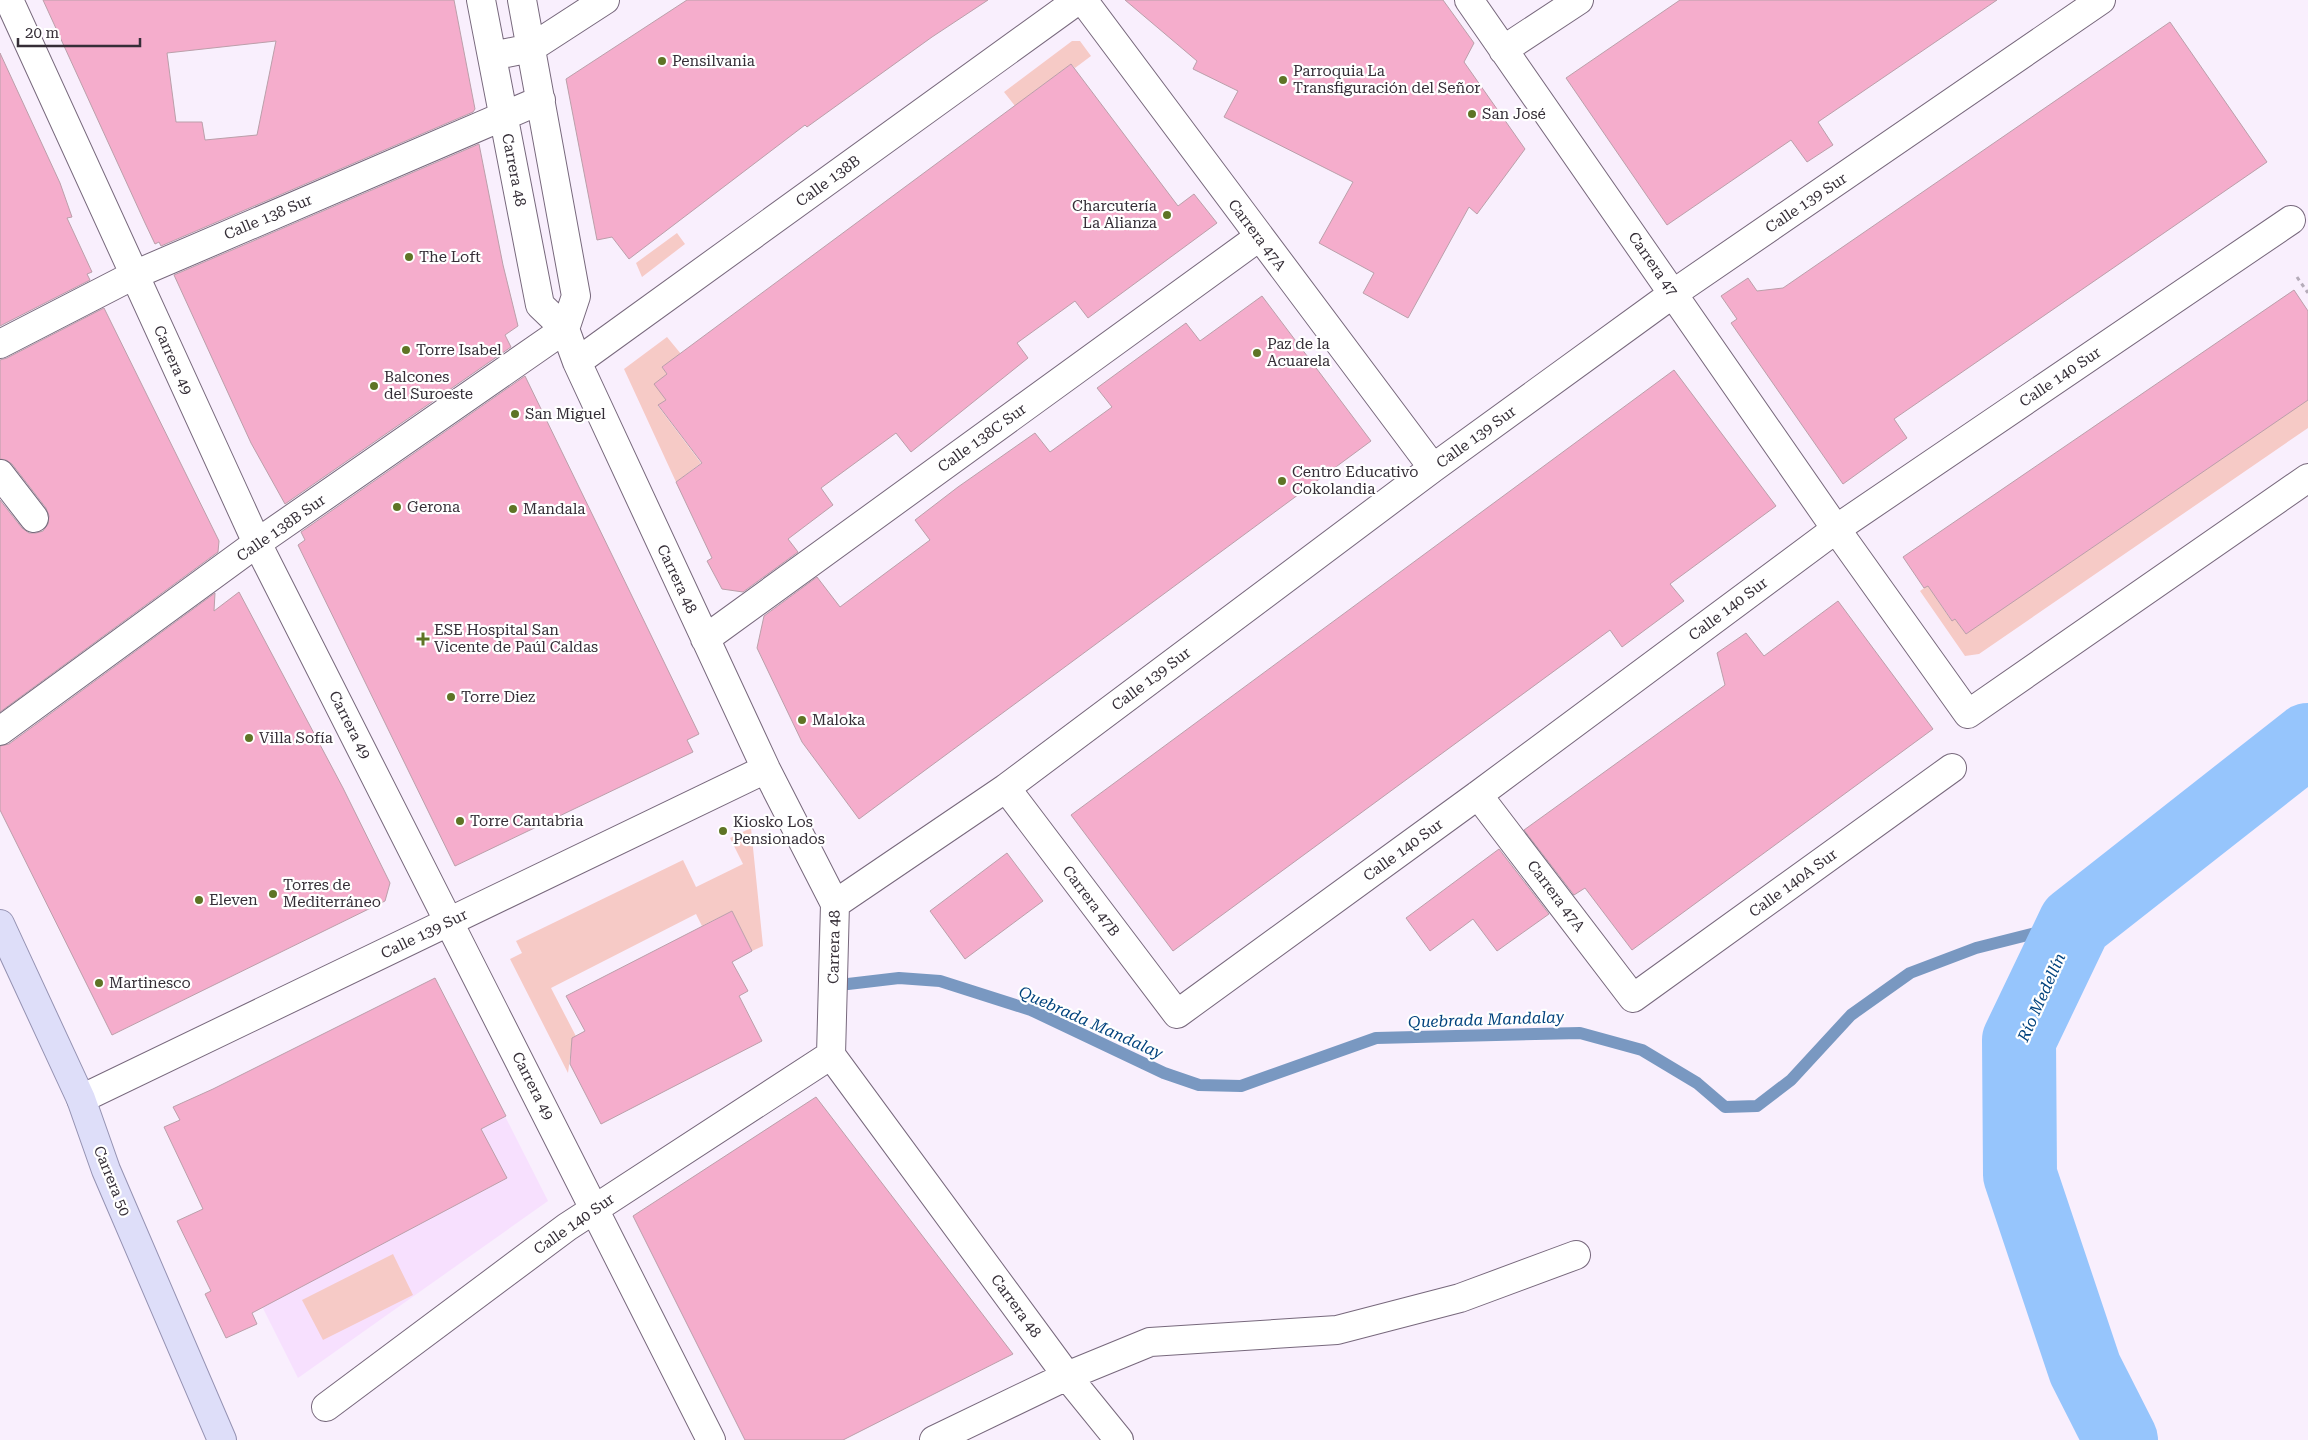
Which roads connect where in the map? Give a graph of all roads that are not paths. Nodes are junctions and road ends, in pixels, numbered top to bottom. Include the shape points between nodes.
1 (9, 0) edge
2 (481, 0) edge
3 (522, 0) edge
4 (605, 0) edge
5 (1078, 0) edge
6 (1083, 0) edge
7 (1469, 0) edge
8 (1579, 0) edge
9 (2101, 0) edge
10 (531, 48) junction
11 (1503, 50) junction
12 (492, 56) junction
13 (541, 100) junction
14 (503, 116) junction
15 (2290, 220) dead end
16 (1260, 237) junction
17 (134, 275) junction
18 (1674, 293) junction
19 (565, 329) junction
20 (0, 344) edge
21 (577, 362) junction
22 (1433, 468) junction
23 (0, 474) edge
24 (2308, 478) edge
25 (34, 518) dead end
26 (1836, 529) junction
27 (257, 544) junction
28 (705, 639) junction
29 (0, 731) edge
30 (1952, 768) dead end
31 (766, 769) junction
32 (1006, 788) junction
33 (1478, 795) junction
34 (835, 904) junction
35 (450, 922) junction
36 (0, 924) edge
37 (1633, 998) joint
38 (1177, 1014) joint
39 (831, 1055) junction
40 (81, 1100) junction
41 (595, 1208) junction
42 (1576, 1254) dead end
43 (1067, 1376) junction
44 (326, 1407) dead end
45 (222, 1440) edge
46 (711, 1440) edge
47 (934, 1440) edge
48 (1119, 1440) edge

1 - 17 street, Carrera 49
2 - 12 street, Carrera 48
3 - 10 street
4 - 10 street
5 - 21 street, Calle 138B
6 - 16 street, Carrera 47A
7 - 11 street, Carrera 47
8 - 11 street
9 - 18 street, Calle 139 Sur
10 - 12 street
10 - 13 street
11 - 18 street, Carrera 47
12 - 14 street, Carrera 48
13 - 14 street, Calle 138 Sur
13 - 19 street via 576,296
14 - 17 street, Calle 138 Sur
14 - 19 street, Carrera 48 via 540,305
15 - 26 street, Calle 140 Sur
16 - 22 street, Carrera 47A
16 - 28 street, Calle 138C Sur
17 - 20 street, Calle 138 Sur
17 - 27 street, Carrera 49
18 - 22 street, Calle 139 Sur
18 - 26 street, Carrera 47
19 - 21 street, Carrera 48
19 - 27 street, Calle 138B Sur
21 - 28 street, Carrera 48
22 - 32 street, Calle 139 Sur
23 - 25 street
24 - 26 street, Carrera 47 via 1968,714
26 - 33 street, Calle 140 Sur
27 - 29 street, Calle 138B Sur
27 - 35 street, Carrera 49
28 - 31 street, Carrera 48
30 - 37 street, Calle 140A Sur
31 - 34 street, Carrera 48
31 - 35 street, Calle 139 Sur
32 - 34 street, Calle 139 Sur
32 - 38 street, Carrera 47B
33 - 37 street, Carrera 47A
33 - 38 street, Calle 140 Sur
34 - 39 street, Carrera 48
35 - 40 street, Calle 139 Sur
35 - 41 street, Carrera 49
36 - 40 main road, Carrera 50
39 - 41 street, Calle 140 Sur
39 - 43 street, Carrera 48
40 - 45 main road, Carrera 50 via 106,1170
41 - 44 street, Calle 140 Sur
41 - 46 street, Carrera 49
42 - 43 street via 1460,1298 1337,1330 1150,1342
43 - 47 street
43 - 48 street, Carrera 48

